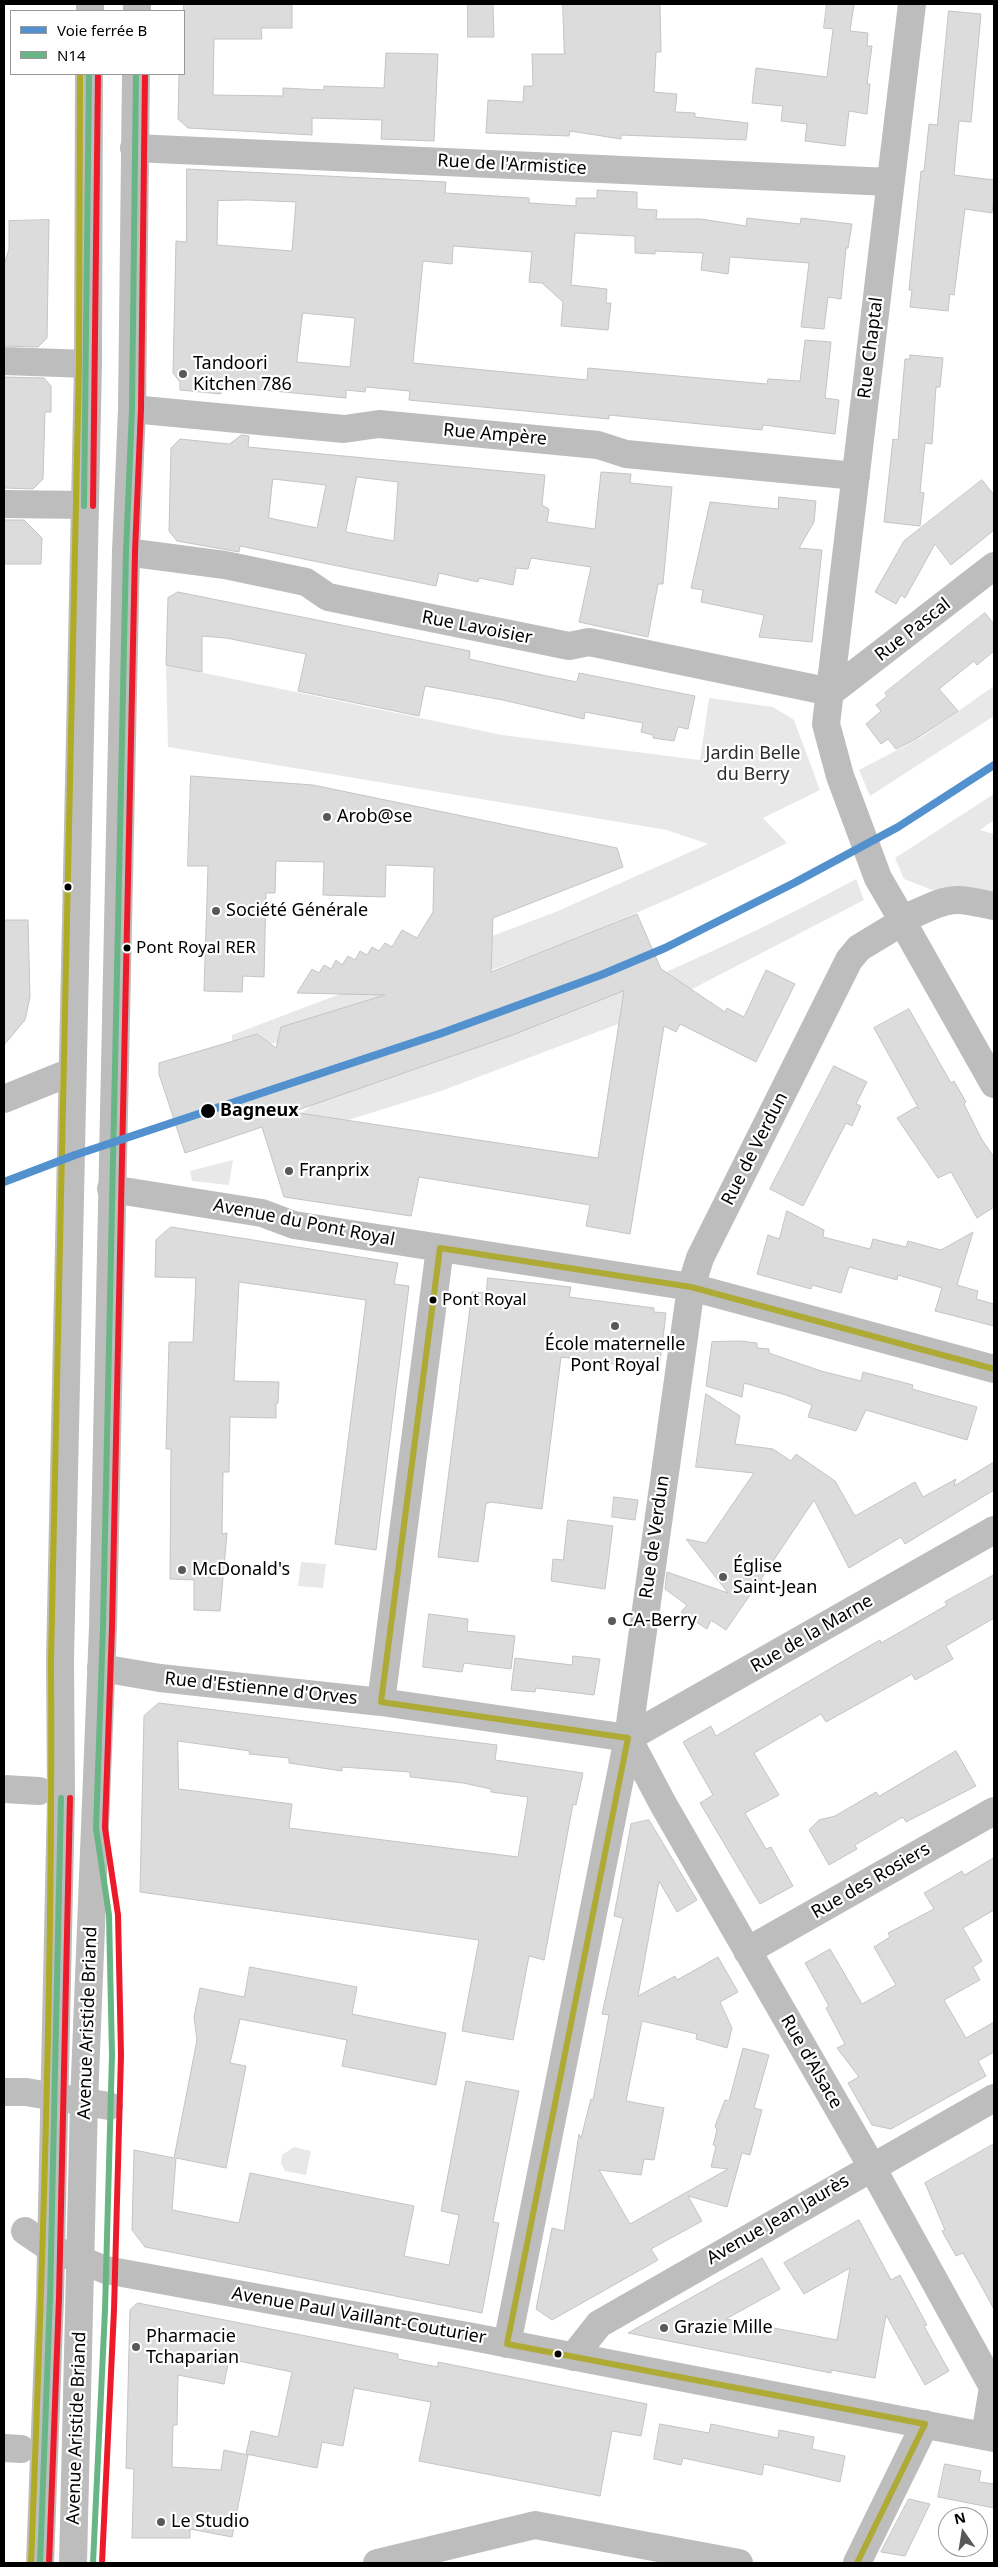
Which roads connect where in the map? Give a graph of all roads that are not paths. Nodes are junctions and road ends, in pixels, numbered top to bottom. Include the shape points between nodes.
1 (912, 4) edge
2 (89, 75) edge
3 (136, 75) edge
4 (134, 148) junction
5 (890, 182) junction
6 (4, 361) edge
7 (88, 364) junction
8 (132, 409) junction
9 (856, 476) junction
10 (4, 504) edge
11 (84, 505) junction
12 (126, 552) junction
13 (994, 566) edge
14 (831, 692) junction
15 (994, 906) edge
16 (902, 921) junction
17 (71, 1082) junction
18 (994, 1084) edge
19 (4, 1099) edge
20 (111, 1183) junction
21 (440, 1248) junction
22 (691, 1287) junction
23 (994, 1369) edge
24 (994, 1530) edge
25 (101, 1668) junction
26 (381, 1702) junction
27 (628, 1738) junction
28 (4, 1789) edge
29 (39, 1791) dead end
30 (994, 1811) edge
31 (747, 1951) junction
32 (15, 2092) edge
33 (53, 2097) junction
34 (994, 2098) edge
35 (96, 2104) junction
36 (872, 2167) junction
37 (25, 2231) dead end
38 (50, 2248) junction
39 (94, 2266) junction
40 (507, 2344) junction
41 (574, 2357) junction
42 (993, 2386) edge
43 (925, 2424) junction
44 (990, 2437) edge
45 (40, 2563) edge
46 (73, 2563) edge
47 (377, 2563) edge
48 (739, 2563) edge
49 (857, 2563) edge

1 - 5 street, Rue Chaptal
2 - 7 street, Avenue Aristide Briand
3 - 4 street, Avenue Aristide Briand
4 - 5 street, Rue de l'Armistice
4 - 8 street, Avenue Aristide Briand
5 - 9 street, Rue Chaptal
6 - 7 street
7 - 11 street, Avenue Aristide Briand
8 - 9 street, Rue Ampère via 344,428 388,425 598,445 626,454
8 - 12 street, Avenue Aristide Briand
9 - 14 street, Rue Chaptal
10 - 11 street
11 - 17 street, Avenue Aristide Briand
12 - 14 street, Rue Lavoisier via 225,565 306,582 328,598 569,646 589,642
12 - 20 street, Avenue Aristide Briand
13 - 14 street, Rue Pascal
14 - 16 street, Rue Chaptal via 826,724 840,776 878,878
15 - 16 street, Rue de Verdun via 957,898 941,901
16 - 18 street, Rue Chaptal
16 - 22 street, Rue de Verdun via 859,948 849,960 700,1258
17 - 19 street
17 - 33 street, Avenue Aristide Briand via 60,1659 61,1798
20 - 21 street, Avenue du Pont Royal via 262,1213 294,1225
20 - 25 street, Avenue Aristide Briand
21 - 22 street, Avenue du Pont Royal
21 - 26 street
22 - 23 street, Avenue du Pont Royal
22 - 27 street, Rue de Verdun
24 - 27 street, Rue de la Marne
25 - 26 street, Rue d'Estienne d'Orves via 160,1678
25 - 35 street, Avenue Aristide Briand
26 - 27 street, Rue d'Estienne d'Orves
27 - 31 street, Rue d'Alsace
27 - 40 street, Rue de Verdun
28 - 29 street
30 - 31 street, Rue des Rosiers
31 - 36 street, Rue d'Alsace
32 - 33 street
33 - 35 street
33 - 38 street, Avenue Aristide Briand
34 - 36 street, Avenue Jean Jaurès
35 - 39 street, Avenue Aristide Briand
36 - 41 street, Avenue Jean Jaurès via 600,2324
36 - 42 street, Rue d'Alsace
37 - 38 street, Avenue Paul Vaillant-Couturier
38 - 39 street, Avenue Paul Vaillant-Couturier
38 - 45 street, Avenue Aristide Briand
39 - 40 street, Avenue Paul Vaillant-Couturier
39 - 46 street, Avenue Aristide Briand
40 - 41 street, Avenue Paul Vaillant-Couturier
41 - 43 street, Avenue Paul Vaillant-Couturier
42 - 44 street
43 - 44 street, Avenue Paul Vaillant-Couturier
43 - 49 street
47 - 48 street via 535,2525

